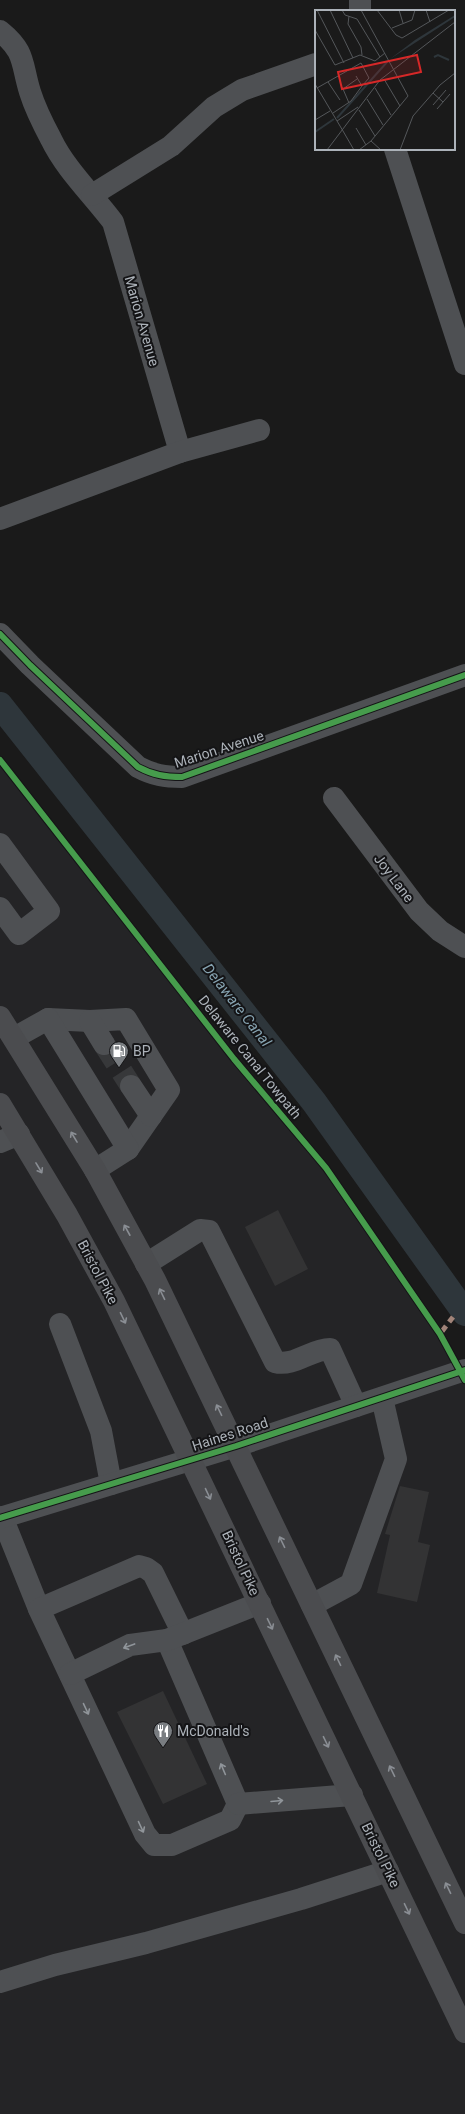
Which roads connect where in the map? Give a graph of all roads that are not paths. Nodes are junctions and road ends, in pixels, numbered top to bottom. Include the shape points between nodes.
1 (0, 31) edge
2 (315, 64) edge
3 (395, 150) edge
4 (92, 195) junction
5 (465, 364) edge
6 (259, 430) dead end
7 (180, 452) junction
8 (0, 519) edge
9 (0, 634) edge
10 (465, 675) edge
11 (334, 798) dead end
12 (0, 844) edge
13 (0, 908) edge
14 (465, 947) edge
15 (0, 1017) edge
16 (48, 1019) junction
17 (90, 1021) junction
18 (14, 1038) junction
19 (104, 1044) tunnel mouth
20 (131, 1086) tunnel mouth
21 (0, 1104) edge
22 (151, 1116) junction
23 (10, 1138) edge
24 (128, 1149) junction
25 (94, 1170) junction
26 (146, 1264) junction
27 (60, 1324) dead end
28 (465, 1370) edge
29 (382, 1398) junction
30 (356, 1406) junction
31 (236, 1446) junction
32 (192, 1459) junction
33 (111, 1484) junction
34 (1, 1517) edge
35 (260, 1603) junction
36 (312, 1605) junction
37 (39, 1609) junction
38 (175, 1637) junction
39 (70, 1674) junction
40 (352, 1795) junction
41 (238, 1804) junction
42 (388, 1871) junction
43 (465, 1924) edge
44 (0, 1982) edge
45 (465, 2032) edge

1 - 4 street, Marion Avenue via 14,42 23,62 30,92 51,140 67,167
2 - 4 street via 242,90 214,107 171,146
3 - 5 street
4 - 7 street, Marion Avenue via 113,222 120,242
6 - 7 street
7 - 8 street
9 - 10 street, Marion Avenue via 138,767 151,774 166,777 182,776
11 - 14 street, Joy Lane via 419,911 440,931
12 - 13 street via 49,911 19,934
15 - 18 highway
16 - 17 street
16 - 18 street
16 - 24 street
17 - 19 street
17 - 22 street via 126,1019 169,1090
25 -> 18 highway
20 - 22 street
21 - 23 highway, Bristol Pike
22 - 24 street
23 -> 32 highway, Bristol Pike via 67,1215 114,1301
24 - 25 street
26 -> 25 highway
26 - 30 street via 200,1230 209,1231 275,1362 284,1364 322,1349 330,1349
31 -> 26 highway
27 - 33 street via 101,1431
28 - 29 street, Haines Road
29 - 30 street, Haines Road
29 - 36 street via 396,1459 351,1584
30 - 31 street, Haines Road
31 - 32 street, Haines Road
36 -> 31 highway
32 - 33 street, Haines Road
32 -> 35 highway, Bristol Pike
33 - 34 street, Haines Road
34 - 37 street
35 - 38 street
35 -> 40 highway, Bristol Pike
43 -> 36 highway
37 - 38 street via 139,1566 153,1573
37 - 39 street
38 -> 39 street via 130,1645
41 -> 38 street
39 -> 41 street via 145,1834 154,1845 172,1845 230,1820
41 -> 40 street
40 - 42 highway, Bristol Pike
42 - 44 street via 293,1901
42 -> 45 highway, Bristol Pike

